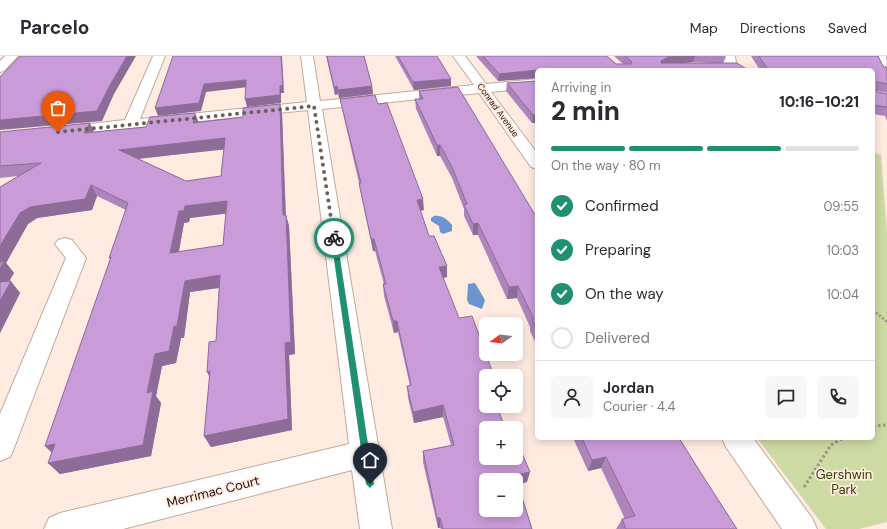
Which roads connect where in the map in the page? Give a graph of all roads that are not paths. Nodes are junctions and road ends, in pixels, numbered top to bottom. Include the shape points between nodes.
1 (12, 56) edge
2 (159, 56) edge
3 (307, 56) edge
4 (459, 56) edge
5 (729, 56) edge
6 (878, 56) edge
7 (887, 62) edge
8 (0, 68) edge
9 (731, 68) edge
10 (535, 84) edge
11 (483, 89) junction
12 (314, 106) junction
13 (131, 124) junction
14 (46, 133) edge
15 (535, 161) edge
16 (65, 244) dead end
17 (737, 440) edge
18 (0, 448) edge
19 (366, 453) junction
20 (795, 520) edge
21 (60, 529) edge
22 (376, 529) edge

1 - 8 street
2 - 13 street
3 - 12 street
4 - 11 street, Conrad Avenue
5 - 9 street
6 - 7 street
10 - 11 street
11 - 12 street
11 - 15 street, Conrad Avenue
12 - 13 street
12 - 19 street
13 - 14 street
16 - 18 street via 76,258
17 - 20 street
19 - 21 street, Merrimac Court
19 - 22 street

